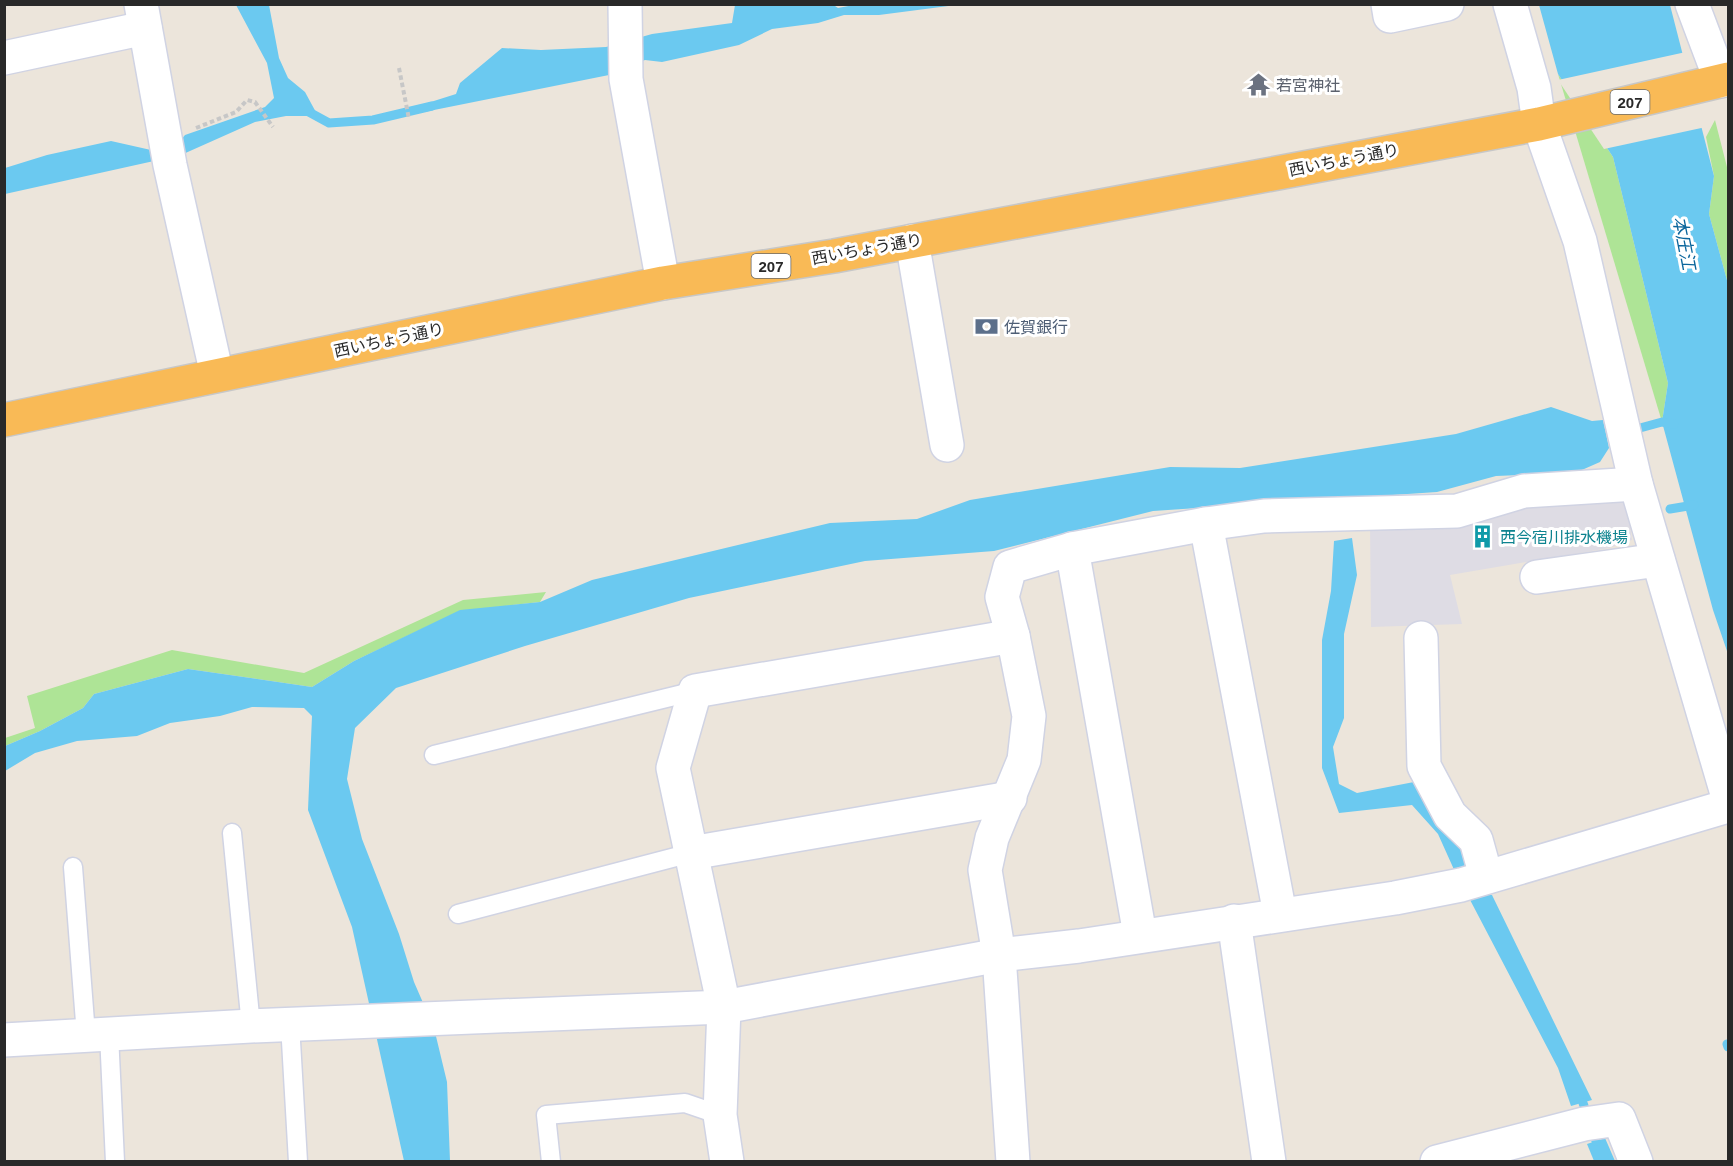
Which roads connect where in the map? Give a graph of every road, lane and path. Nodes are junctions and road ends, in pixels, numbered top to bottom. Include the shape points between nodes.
1 (1388, 4) edge
2 (1447, 4) edge
3 (1510, 4) edge
4 (1692, 4) edge
5 (143, 16) edge
6 (626, 17) edge
7 (4, 58) edge
8 (399, 68) dead end
9 (1725, 80) edge
10 (409, 119) dead end
11 (1539, 123) junction
12 (273, 127) dead end
13 (168, 153) junction
14 (912, 241) junction
15 (663, 283) junction
16 (217, 375) junction
17 (4, 420) edge
18 (947, 445) dead end
19 (1632, 471) junction
20 (1206, 524) junction
21 (1072, 549) junction
22 (1658, 560) junction
23 (1537, 577) dead end
24 (1013, 636) junction
25 (1421, 638) dead end
26 (695, 691) junction
27 (434, 755) dead end
28 (1728, 797) edge
29 (1010, 798) junction
30 (1728, 806) edge
31 (232, 833) dead end
32 (691, 854) junction
33 (73, 867) dead end
34 (1475, 879) junction
35 (458, 914) dead end
36 (1280, 914) junction
37 (1234, 921) junction
38 (1140, 935) junction
39 (999, 955) junction
40 (724, 1007) junction
41 (290, 1024) junction
42 (251, 1026) junction
43 (97, 1034) junction
44 (4, 1040) edge
45 (720, 1115) junction
46 (115, 1161) edge
47 (298, 1161) edge
48 (550, 1161) edge
49 (727, 1161) edge
50 (1013, 1161) edge
51 (1269, 1161) edge
52 (1437, 1161) edge
53 (1636, 1161) edge

1 - 2 street via 1390,16
3 - 11 street via 1534,88
4 - 9 street
5 - 7 street
5 - 13 street
6 - 15 street via 626,79
8 - 10 path
9 - 11 highway, 西いちょう通り / 207
11 - 14 highway, 西いちょう通り / 207
11 - 19 street via 1580,241
12 - 13 path via 255,102 247,100 236,112
13 - 16 street
14 - 15 highway, 西いちょう通り / 207
14 - 18 street
15 - 16 highway, 西いちょう通り / 207
16 - 17 highway, 西いちょう通り / 207
19 - 20 street via 1524,491 1456,511 1264,516
19 - 22 street
20 - 21 street
20 - 36 street
21 - 24 street via 1010,567 1002,597
21 - 38 street
22 - 23 street
22 - 28 street
24 - 26 street
24 - 29 street via 1029,716 1024,760
25 - 34 street via 1424,766 1450,815 1476,840
26 - 27 lane
26 - 32 street via 673,768
29 - 32 street
29 - 39 street via 992,838 985,870
30 - 34 street
31 - 42 lane
32 - 35 lane
32 - 40 street
33 - 43 lane
34 - 36 street via 1395,898
36 - 37 street
37 - 38 street
37 - 51 street
38 - 39 street
39 - 40 street
39 - 50 street
40 - 41 street
40 - 45 street
41 - 42 street
41 - 47 lane
42 - 43 street
43 - 44 street
43 - 46 lane
45 - 48 lane via 685,1103 546,1115
45 - 49 street
52 - 53 street via 1619,1119

